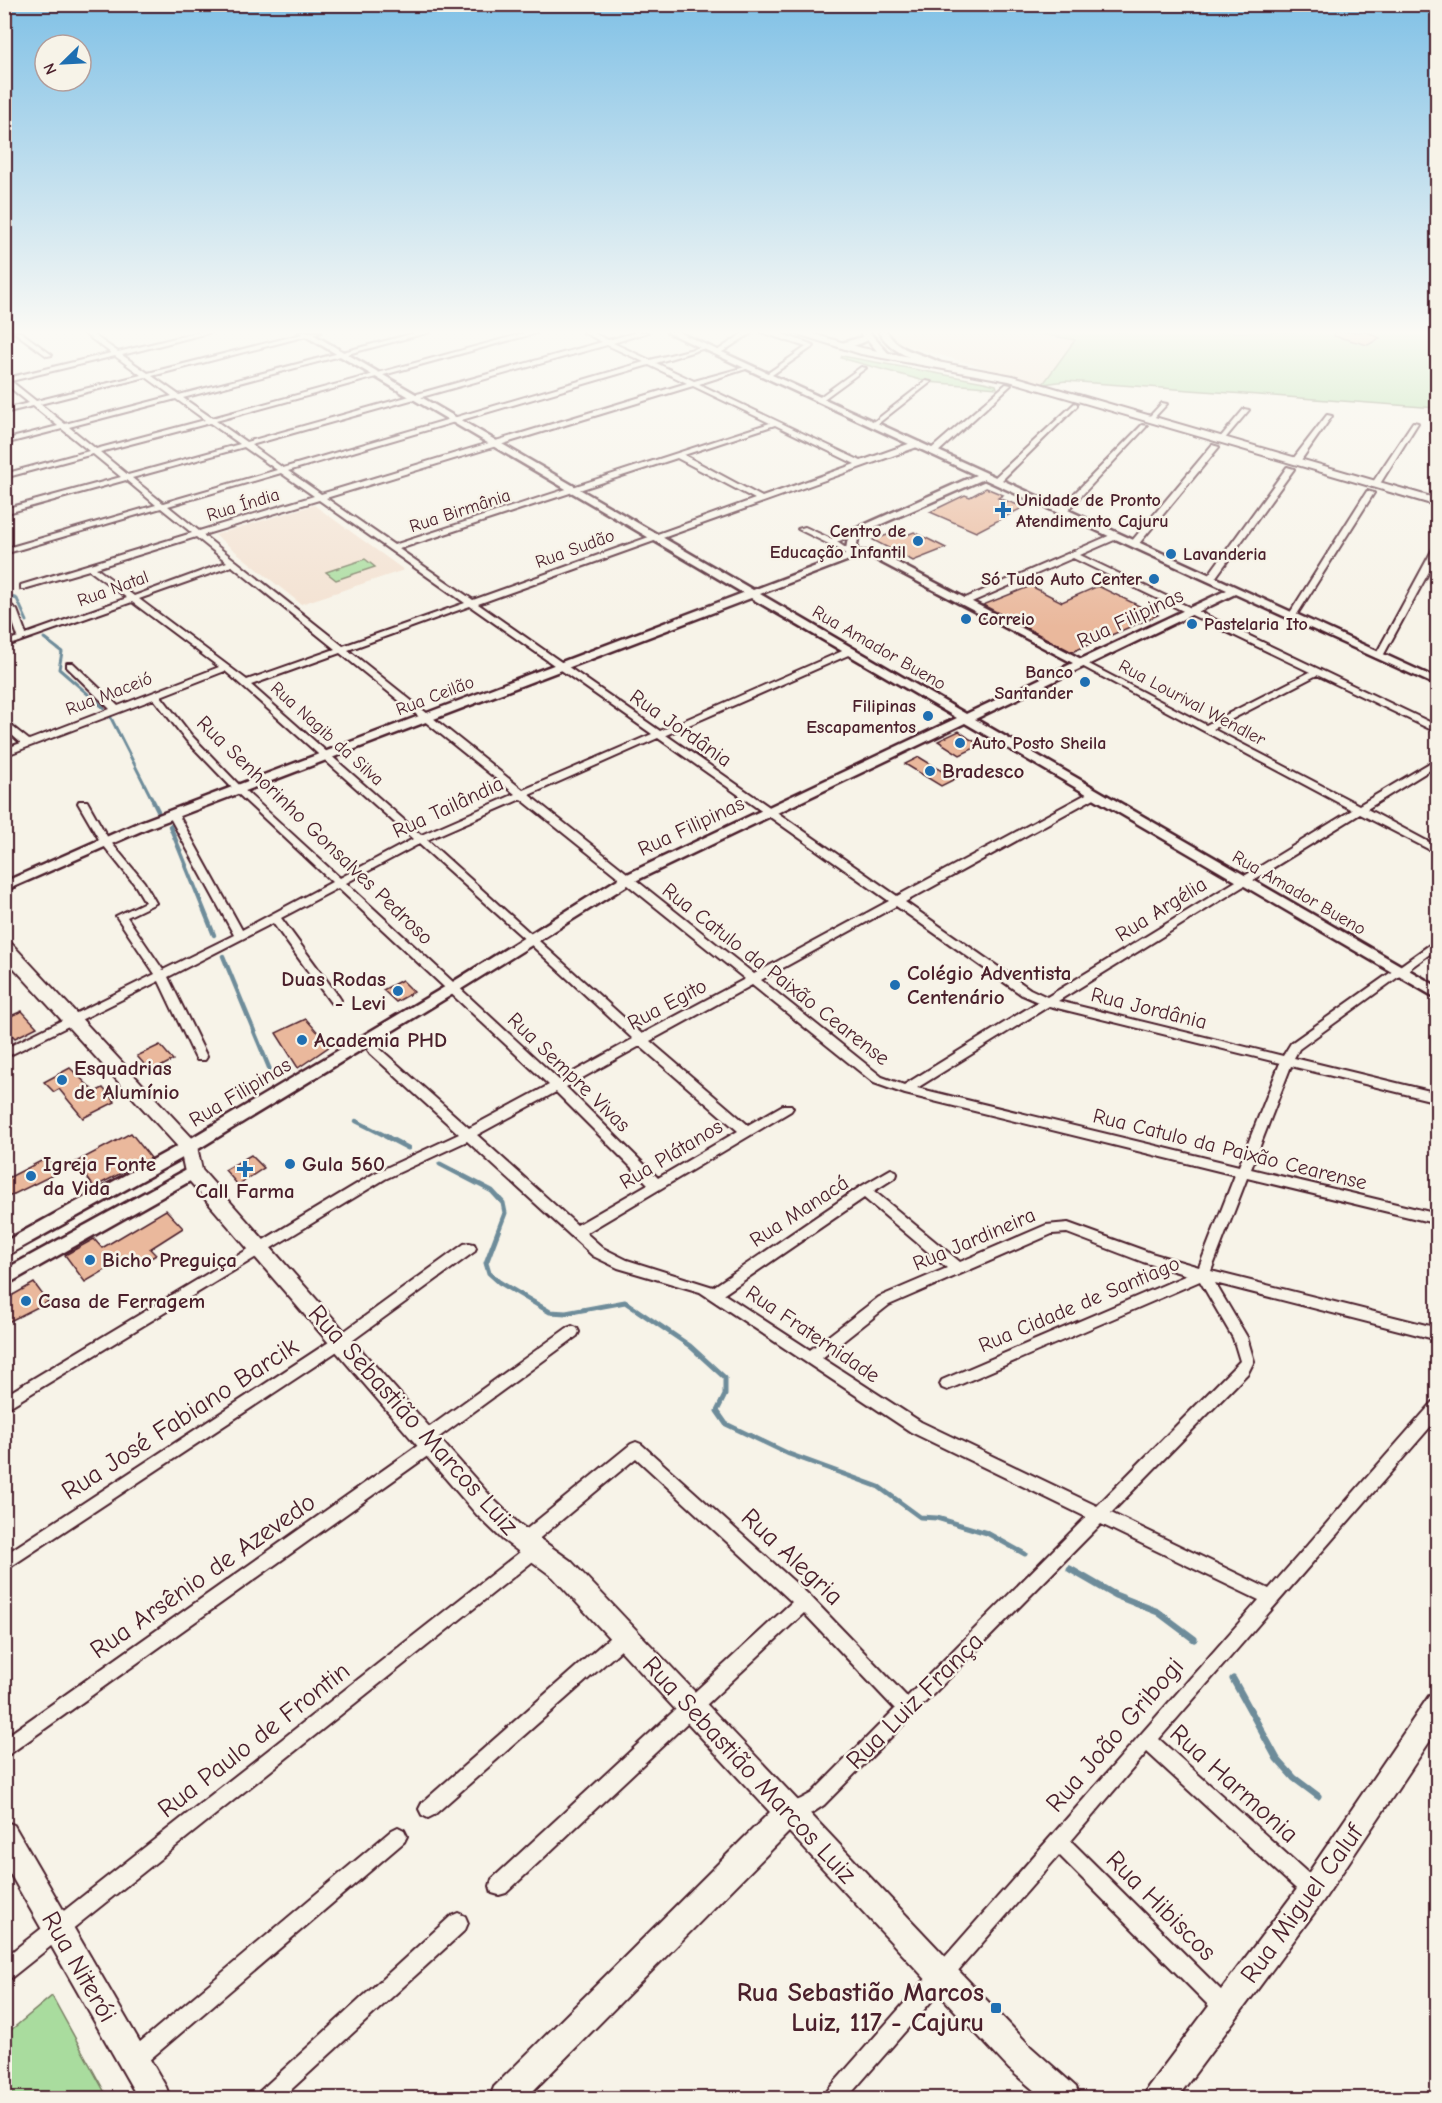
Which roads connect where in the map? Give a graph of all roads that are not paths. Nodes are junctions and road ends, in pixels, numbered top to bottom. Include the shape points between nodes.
1 (51, 430) edge
2 (68, 430) edge
3 (172, 430) edge
4 (224, 430) edge
5 (297, 430) edge
6 (418, 430) edge
7 (470, 430) edge
8 (539, 430) edge
9 (754, 430) edge
10 (791, 430) edge
11 (885, 430) edge
12 (957, 430) edge
13 (1049, 430) edge
14 (1139, 430) edge
15 (1175, 430) edge
16 (1229, 430) edge
17 (1319, 430) edge
18 (1410, 430) edge
19 (4, 442) edge
20 (1218, 443) junction
21 (494, 444) junction
22 (917, 444) junction
23 (245, 445) junction
24 (94, 451) junction
25 (933, 452) junction
26 (678, 455) junction
27 (861, 464) junction
28 (1293, 465) junction
29 (282, 470) junction
30 (984, 475) junction
31 (4, 476) edge
32 (127, 478) junction
33 (996, 481) junction
34 (1373, 489) junction
35 (573, 490) junction
36 (320, 497) junction
37 (762, 500) junction
38 (1437, 503) edge
39 (162, 506) junction
40 (1062, 511) junction
41 (4, 512) edge
42 (1437, 513) edge
43 (864, 528) junction
44 (802, 529) dead end
45 (197, 534) junction
46 (1116, 536) junction
47 (655, 538) junction
48 (830, 542) junction
49 (1134, 544) junction
50 (1437, 547) edge
51 (393, 548) junction
52 (4, 552) edge
53 (1072, 554) junction
54 (850, 555) junction
55 (234, 564) junction
56 (90, 567) junction
57 (1210, 579) junction
58 (24, 587) dead end
59 (1236, 590) junction
60 (753, 594) junction
61 (133, 600) junction
62 (4, 602) edge
63 (964, 602) junction
64 (471, 603) junction
65 (1191, 612) junction
66 (1292, 616) junction
67 (23, 639) junction
68 (4, 645) edge
69 (341, 650) junction
70 (850, 651) junction
71 (1379, 656) junction
72 (70, 664) dead end
73 (1082, 664) junction
74 (560, 666) junction
75 (226, 668) junction
76 (1316, 672) junction
77 (1437, 682) edge
78 (245, 684) junction
79 (155, 694) junction
80 (115, 709) junction
81 (426, 719) junction
82 (965, 719) junction
83 (4, 723) edge
84 (1206, 729) junction
85 (1437, 730) edge
86 (658, 735) junction
87 (27, 744) junction
88 (4, 753) edge
89 (327, 756) junction
90 (1437, 761) edge
91 (239, 790) junction
92 (1094, 794) junction
93 (520, 795) junction
94 (83, 803) dead end
95 (1358, 810) junction
96 (769, 812) junction
97 (173, 814) junction
98 (420, 838) junction
99 (105, 841) junction
100 (1437, 852) edge
101 (626, 880) junction
102 (1243, 881) junction
103 (339, 882) junction
104 (4, 887) edge
105 (897, 902) junction
106 (275, 917) junction
107 (240, 936) junction
108 (532, 939) junction
109 (1437, 942) edge
110 (4, 946) edge
111 (11, 964) edge
112 (1398, 971) junction
113 (162, 976) junction
114 (751, 981) junction
115 (453, 988) junction
116 (1437, 994) edge
117 (335, 1000) dead end
118 (1048, 1002) junction
119 (73, 1021) junction
120 (641, 1040) junction
121 (374, 1050) dead end
122 (4, 1054) edge
123 (201, 1057) dead end
124 (1287, 1060) junction
125 (557, 1085) junction
126 (905, 1090) junction
127 (1437, 1098) edge
128 (787, 1108) dead end
129 (747, 1132) junction
130 (469, 1134) junction
131 (189, 1147) junction
132 (193, 1172) junction
133 (1242, 1172) junction
134 (891, 1174) dead end
135 (657, 1185) junction
136 (865, 1191) junction
137 (1437, 1219) edge
138 (574, 1233) junction
139 (469, 1248) dead end
140 (260, 1249) junction
141 (4, 1250) edge
142 (959, 1270) junction
143 (1203, 1274) junction
144 (4, 1279) edge
145 (714, 1293) junction
146 (572, 1332) dead end
147 (1437, 1334) edge
148 (340, 1342) junction
149 (811, 1358) junction
150 (947, 1384) dead end
151 (4, 1404) edge
152 (1437, 1407) edge
153 (428, 1442) junction
154 (636, 1449) joint
155 (1099, 1515) junction
156 (530, 1545) junction
157 (4, 1564) edge
158 (1271, 1598) junction
159 (804, 1602) junction
160 (624, 1636) junction
161 (1437, 1705) edge
162 (690, 1708) junction
163 (907, 1709) junction
164 (1147, 1740) junction
165 (4, 1749) edge
166 (428, 1809) dead end
167 (788, 1813) junction
168 (4, 1835) edge
169 (398, 1836) dead end
170 (1058, 1841) junction
171 (499, 1886) dead end
172 (1313, 1891) junction
173 (458, 1923) dead end
174 (58, 1928) junction
175 (4, 1971) edge
176 (941, 1975) junction
177 (1226, 2009) junction
178 (1020, 2058) junction
179 (133, 2061) junction
180 (154, 2098) edge
181 (267, 2098) edge
182 (505, 2098) edge
183 (834, 2098) edge
184 (1048, 2098) edge
185 (1065, 2098) edge
186 (1159, 2098) edge

1 - 19 street
2 - 24 street, Rua Catulo da Paixão Cearense
3 - 24 street
4 - 23 street, Rua Jordânia
5 - 23 street
6 - 29 street
7 - 21 street, Rua Amador Bueno
8 - 21 street, Rua Índia
9 - 26 street, Rua Birmânia
10 - 27 street
11 - 22 street
12 - 25 street
13 - 33 street
14 - 40 street
15 - 20 main road
16 - 20 street
17 - 28 street
18 - 34 street
20 - 28 main road
20 - 49 street
21 - 35 street, Rua Amador Bueno
21 - 36 street, Rua Índia
22 - 25 street
22 - 27 street, Rua Sudão
23 - 29 street, Rua Jordânia
23 - 32 street
24 - 31 street
24 - 32 street, Rua Catulo da Paixão Cearense
25 - 30 street
26 - 35 street, Rua Birmânia
26 - 37 street
27 - 37 street, Rua Sudão
28 - 34 main road
28 - 57 street
29 - 36 street, Rua Jordânia
29 - 39 street
30 - 33 street
30 - 43 street
32 - 39 street, Rua Catulo da Paixão Cearense
32 - 41 street
33 - 40 street
34 - 38 main road
34 - 42 main road
34 - 66 street
35 - 47 street, Rua Amador Bueno
35 - 51 street, Rua Birmânia
36 - 45 street, Rua Índia
36 - 51 street, Rua Jordânia
37 - 47 street, Rua Sudão
39 - 45 street, Rua Catulo da Paixão Cearense
39 - 52 street
40 - 46 street
43 - 48 street
43 - 54 street via 855,534
44 - 48 street, Rua Lourival Wendler
45 - 55 street, Rua Catulo da Paixão Cearense
45 - 56 street, Rua Índia
46 - 49 street
46 - 53 street
47 - 60 street, Rua Amador Bueno
47 - 64 street, Rua Sudão
48 - 54 street, Rua Lourival Wendler
49 - 57 street
50 - 71 street
51 - 64 street, Rua Jordânia
53 - 63 street
53 - 65 street
54 - 60 street, Rua Ceilão
54 - 63 street, Rua Lourival Wendler via 873,554
55 - 61 street, Rua Natal
55 - 69 street, Rua Catulo da Paixão Cearense
56 - 58 street, Rua Índia
56 - 61 street, Rua Nagib da Silva
57 - 59 street
59 - 65 street, Rua Filipinas
59 - 66 street
60 - 70 street, Rua Amador Bueno
60 - 74 street, Rua Ceilão
61 - 67 street, Rua Natal
61 - 75 street, Rua Nagib da Silva
62 - 67 street via 13,610
63 - 73 street, Rua Lourival Wendler
64 - 69 street, Rua Sudão
64 - 74 street, Rua Jordânia
65 - 73 street, Rua Filipinas
65 - 76 street
66 - 71 street
67 - 68 street, Rua Natal
69 - 78 street, Rua Sudão
69 - 81 street, Rua Catulo da Paixão Cearense
70 - 82 street, Rua Amador Bueno
70 - 86 street, Rua Tailândia
71 - 77 street
72 - 80 street
73 - 82 street, Rua Filipinas
73 - 84 street, Rua Lourival Wendler
74 - 81 street, Rua Ceilão
74 - 86 street, Rua Jordânia
75 - 78 street, Rua Nagib da Silva
75 - 79 street, Rua Maceió
76 - 84 street
76 - 85 street
78 - 89 street, Rua Nagib da Silva
79 - 80 street, Rua Maceió
79 - 91 street, Rua Senhorinho Gonsalves Pedroso via 189,738
80 - 87 street, Rua Maceió
81 - 89 street, Rua Ceilão
81 - 93 street, Rua Catulo da Paixão Cearense
82 - 92 street, Rua Amador Bueno
82 - 96 street, Rua Filipinas
83 - 87 street
84 - 95 street, Rua Lourival Wendler
86 - 93 street, Rua Tailândia
86 - 96 street, Rua Jordânia
87 - 88 street, Rua Maceió
89 - 91 street, Rua Ceilão
89 - 98 street, Rua Nagib da Silva
90 - 95 street, Rua Argélia
91 - 97 street, Rua Ceilão
91 - 103 street, Rua Senhorinho Gonsalves Pedroso
92 - 102 street, Rua Amador Bueno
92 - 105 street, Rua Egito
93 - 98 street, Rua Tailândia
93 - 101 street, Rua Catulo da Paixão Cearense
94 - 99 street
95 - 100 street, Rua Lourival Wendler
95 - 102 street, Rua Argélia
96 - 101 street, Rua Filipinas
96 - 105 street, Rua Jordânia
97 - 99 street, Rua Ceilão
97 - 107 street
98 - 103 street, Rua Tailândia
98 - 108 street, Rua Nagib da Silva
99 - 104 street, Rua Ceilão
99 - 113 street via 151,903 121,916
101 - 108 street, Rua Filipinas
101 - 114 street, Rua Catulo da Paixão Cearense
102 - 112 street, Rua Amador Bueno
102 - 118 street, Rua Argélia
103 - 106 street, Rua Tailândia
103 - 115 street, Rua Senhorinho Gonsalves Pedroso
105 - 114 street, Rua Egito
105 - 118 street, Rua Jordânia via 1026,992
106 - 107 street, Rua Tailândia
106 - 117 street
107 - 113 street, Rua Tailândia
108 - 115 street, Rua Filipinas
108 - 120 street, Rua Nagib da Silva
109 - 112 street
110 - 111 main road
111 - 119 main road
112 - 116 street, Rua Amador Bueno
112 - 124 street via 1302,1040
113 - 119 street, Rua Tailândia
113 - 123 street
114 - 120 street, Rua Egito
114 - 126 street, Rua Catulo da Paixão Cearense via 866,1073
115 - 125 street, Rua Sempre Vivas
115 - 131 street, Rua Filipinas
118 - 124 street, Rua Jordânia
118 - 126 street, Rua Argélia
119 - 122 street, Rua Tailândia
119 - 131 main road
120 - 125 street, Rua Egito
120 - 129 street, Rua Nagib da Silva
121 - 130 street, Rua Fraternidade
124 - 127 street, Rua Jordânia
124 - 133 street
125 - 130 street, Rua Egito
125 - 135 street, Rua Sempre Vivas
126 - 133 street, Rua Catulo da Paixão Cearense
128 - 129 street, Rua Plátanos
129 - 135 street, Rua Plátanos
130 - 138 street, Rua Fraternidade
130 - 140 street, Rua Egito via 380,1176
131 - 132 main road
131 - 141 street, Rua Filipinas
132 - 140 main road, Rua Sebastião Marcos Luiz
132 - 144 street
133 - 137 street, Rua Catulo da Paixão Cearense
133 - 143 street
134 - 136 street
135 - 138 street, Rua Plátanos
136 - 142 street, Rua Manacá
136 - 145 street, Rua Manacá
138 - 145 street, Rua Fraternidade via 610,1259
139 - 148 street, Rua José Fabiano Barcik
140 - 148 main road, Rua Sebastião Marcos Luiz
140 - 151 street, Rua Egito
142 - 143 street, Rua Jardineira via 1060,1227
142 - 149 street, Rua Jardineira via 884,1301
143 - 147 street, Rua Cidade de Santiago
143 - 150 street, Rua Cidade de Santiago
143 - 155 street, Rua Luiz França via 1240,1337 1247,1361 1243,1370
145 - 149 street, Rua Fraternidade
146 - 153 street, Rua Arsênio de Azevedo
148 - 153 main road, Rua Sebastião Marcos Luiz
148 - 157 street, Rua José Fabiano Barcik
149 - 155 street, Rua Fraternidade via 916,1427
152 - 158 street, Rua João Gribogi
153 - 156 main road, Rua Sebastião Marcos Luiz via 496,1519
153 - 165 street, Rua Arsênio de Azevedo
154 - 156 street, Rua Paulo de Frontin
154 - 159 street, Rua Alegria
155 - 158 street, Rua Fraternidade
155 - 163 street, Rua Luiz França
156 - 160 main road, Rua Sebastião Marcos Luiz via 562,1569
156 - 174 street, Rua Paulo de Frontin
158 - 164 street, Rua João Gribogi
159 - 162 street
159 - 163 street, Rua Alegria
160 - 162 main road, Rua Sebastião Marcos Luiz
160 - 166 street
161 - 172 main road, Rua Miguel Caluf
162 - 167 main road, Rua Sebastião Marcos Luiz
162 - 171 street
163 - 167 street, Rua Luiz França via 818,1799
164 - 170 street, Rua João Gribogi
164 - 172 street, Rua Harmonia
167 - 176 main road, Rua Sebastião Marcos Luiz
167 - 182 main road, Rua Luiz França
168 - 174 main road, Rua Niterói
169 - 179 street
170 - 176 street, Rua João Gribogi
170 - 177 street, Rua Hibiscos
172 - 177 main road, Rua Miguel Caluf
173 - 181 street
174 - 175 street, Rua Paulo de Frontin
174 - 179 main road, Rua Niterói
176 - 178 main road, Rua Sebastião Marcos Luiz
176 - 183 street, Rua João Gribogi
177 - 186 main road, Rua Miguel Caluf
178 - 184 main road, Rua Sebastião Marcos Luiz
178 - 185 main road, Rua Sebastião Marcos Luiz
179 - 180 main road, Rua Niterói

